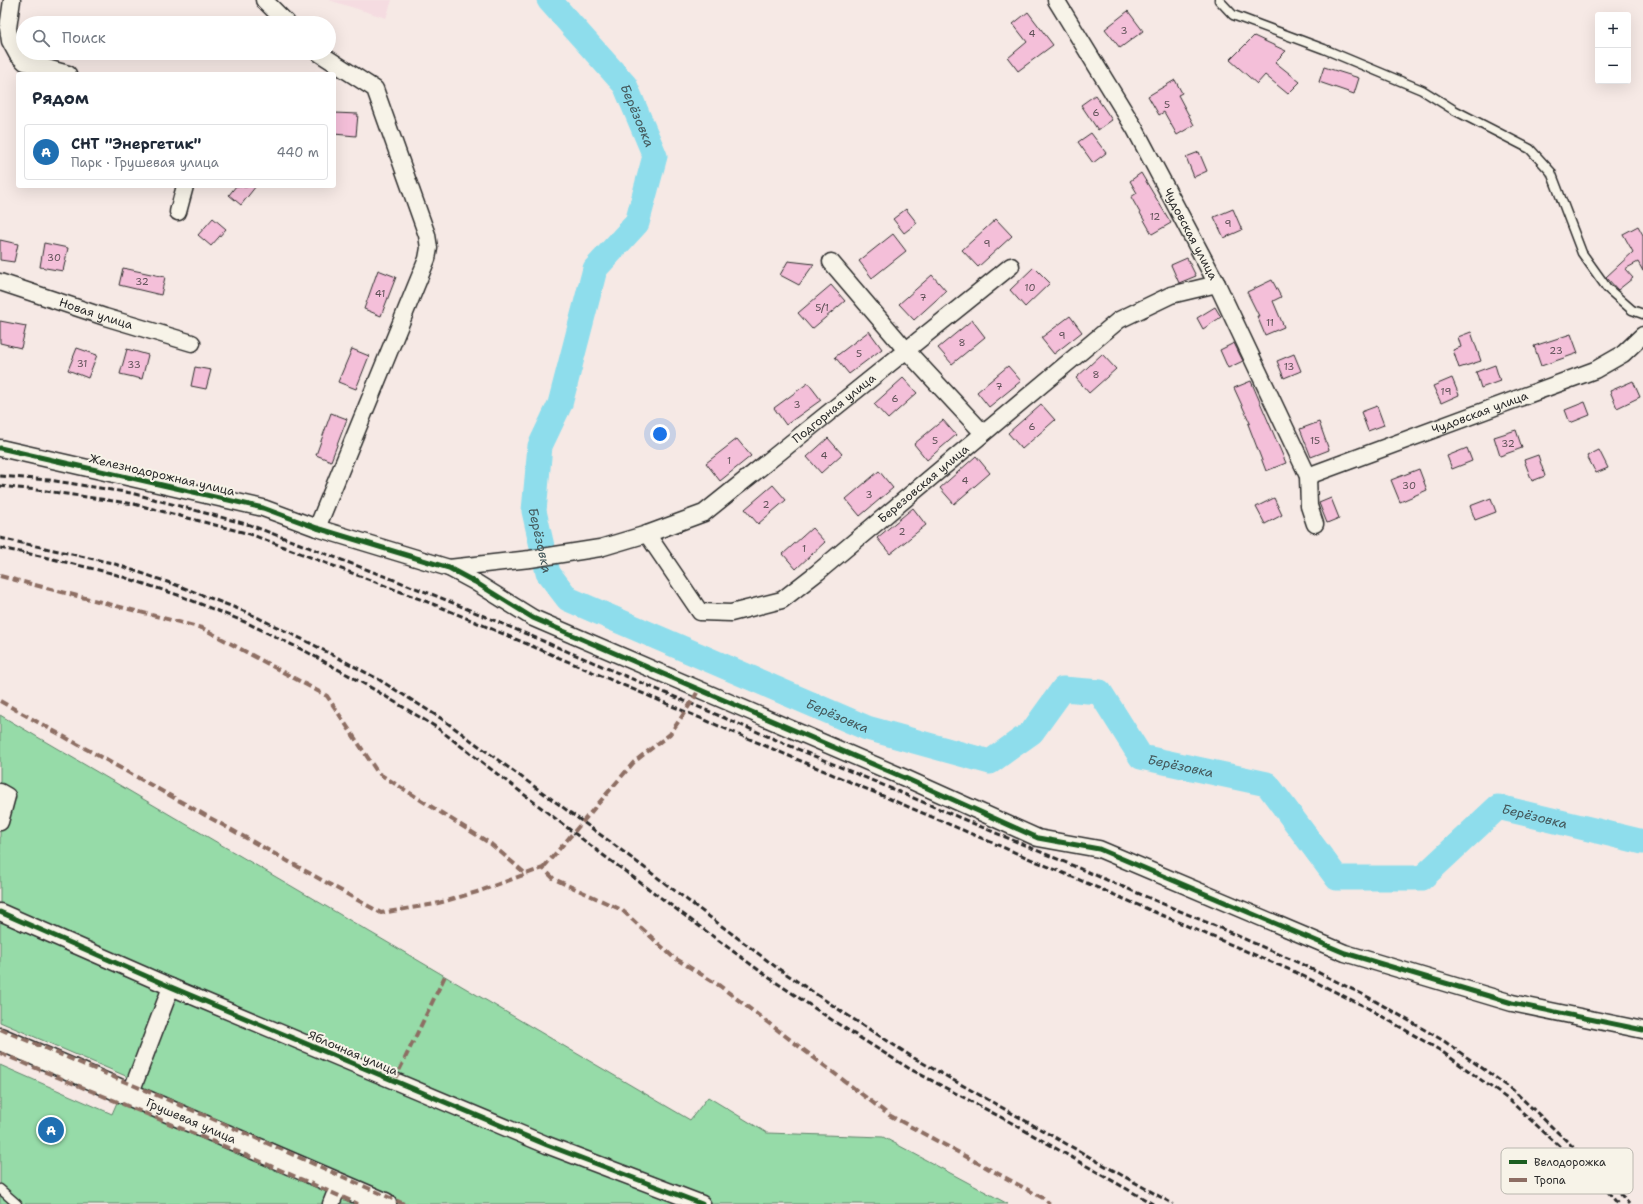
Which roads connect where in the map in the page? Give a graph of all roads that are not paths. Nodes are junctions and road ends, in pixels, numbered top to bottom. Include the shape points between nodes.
1 (12, 0) edge
2 (264, 0) edge
3 (1056, 0) edge
4 (1219, 0) edge
5 (280, 16) edge
6 (16, 52) edge
7 (23, 60) edge
8 (330, 60) edge
9 (61, 72) edge
10 (184, 188) edge
11 (178, 212) dead end
12 (832, 262) dead end
13 (1011, 266) dead end
14 (0, 282) edge
15 (1217, 284) junction
16 (1643, 314) edge
17 (1643, 335) edge
18 (192, 343) dead end
19 (906, 350) junction
20 (983, 433) junction
21 (0, 448) edge
22 (1308, 476) junction
23 (1315, 524) dead end
24 (317, 528) junction
25 (648, 534) junction
26 (449, 568) junction
27 (0, 792) edge
28 (0, 822) edge
29 (0, 912) edge
30 (171, 988) junction
31 (1643, 1030) edge
32 (0, 1039) edge
33 (130, 1095) junction
34 (340, 1184) junction
35 (0, 1189) edge
36 (18, 1204) edge
37 (331, 1204) edge
38 (385, 1204) edge
39 (702, 1204) edge

1 - 6 street via 8,28 10,41
2 - 5 street
3 - 15 street, Чудовская улица via 1134,129
4 - 16 lane via 1234,15 1422,90 1454,110 1530,149 1551,172 1582,253 1607,288 1632,310
7 - 9 street
8 - 24 street via 375,89 427,235 429,248 427,259
10 - 11 street
12 - 19 street
13 - 19 street, Подгорная улица
14 - 18 street, Новая улица
15 - 20 street, Березовская улица via 1171,295 1119,320
15 - 22 street, Чудовская улица
17 - 22 street, Чудовская улица via 1623,354 1595,370
19 - 20 street
19 - 25 street, Подгорная улица via 704,513
20 - 25 street, Березовская улица via 782,600 731,613 700,612
21 - 24 street, Железнодорожная улица via 263,508
22 - 23 street, Чудовская улица via 1309,506
24 - 26 street, Железнодорожная улица
25 - 26 street, Подгорная улица via 600,548
26 - 31 street via 533,618 1038,838 1099,849 1345,953 1512,1003
27 - 28 street via 7,796
29 - 30 street, Яблочная улица
30 - 33 street
30 - 39 street, Яблочная улица via 547,1145
32 - 33 street, Грушевая улица
33 - 34 street, Грушевая улица
34 - 37 street
34 - 38 street, Грушевая улица
35 - 36 lane

